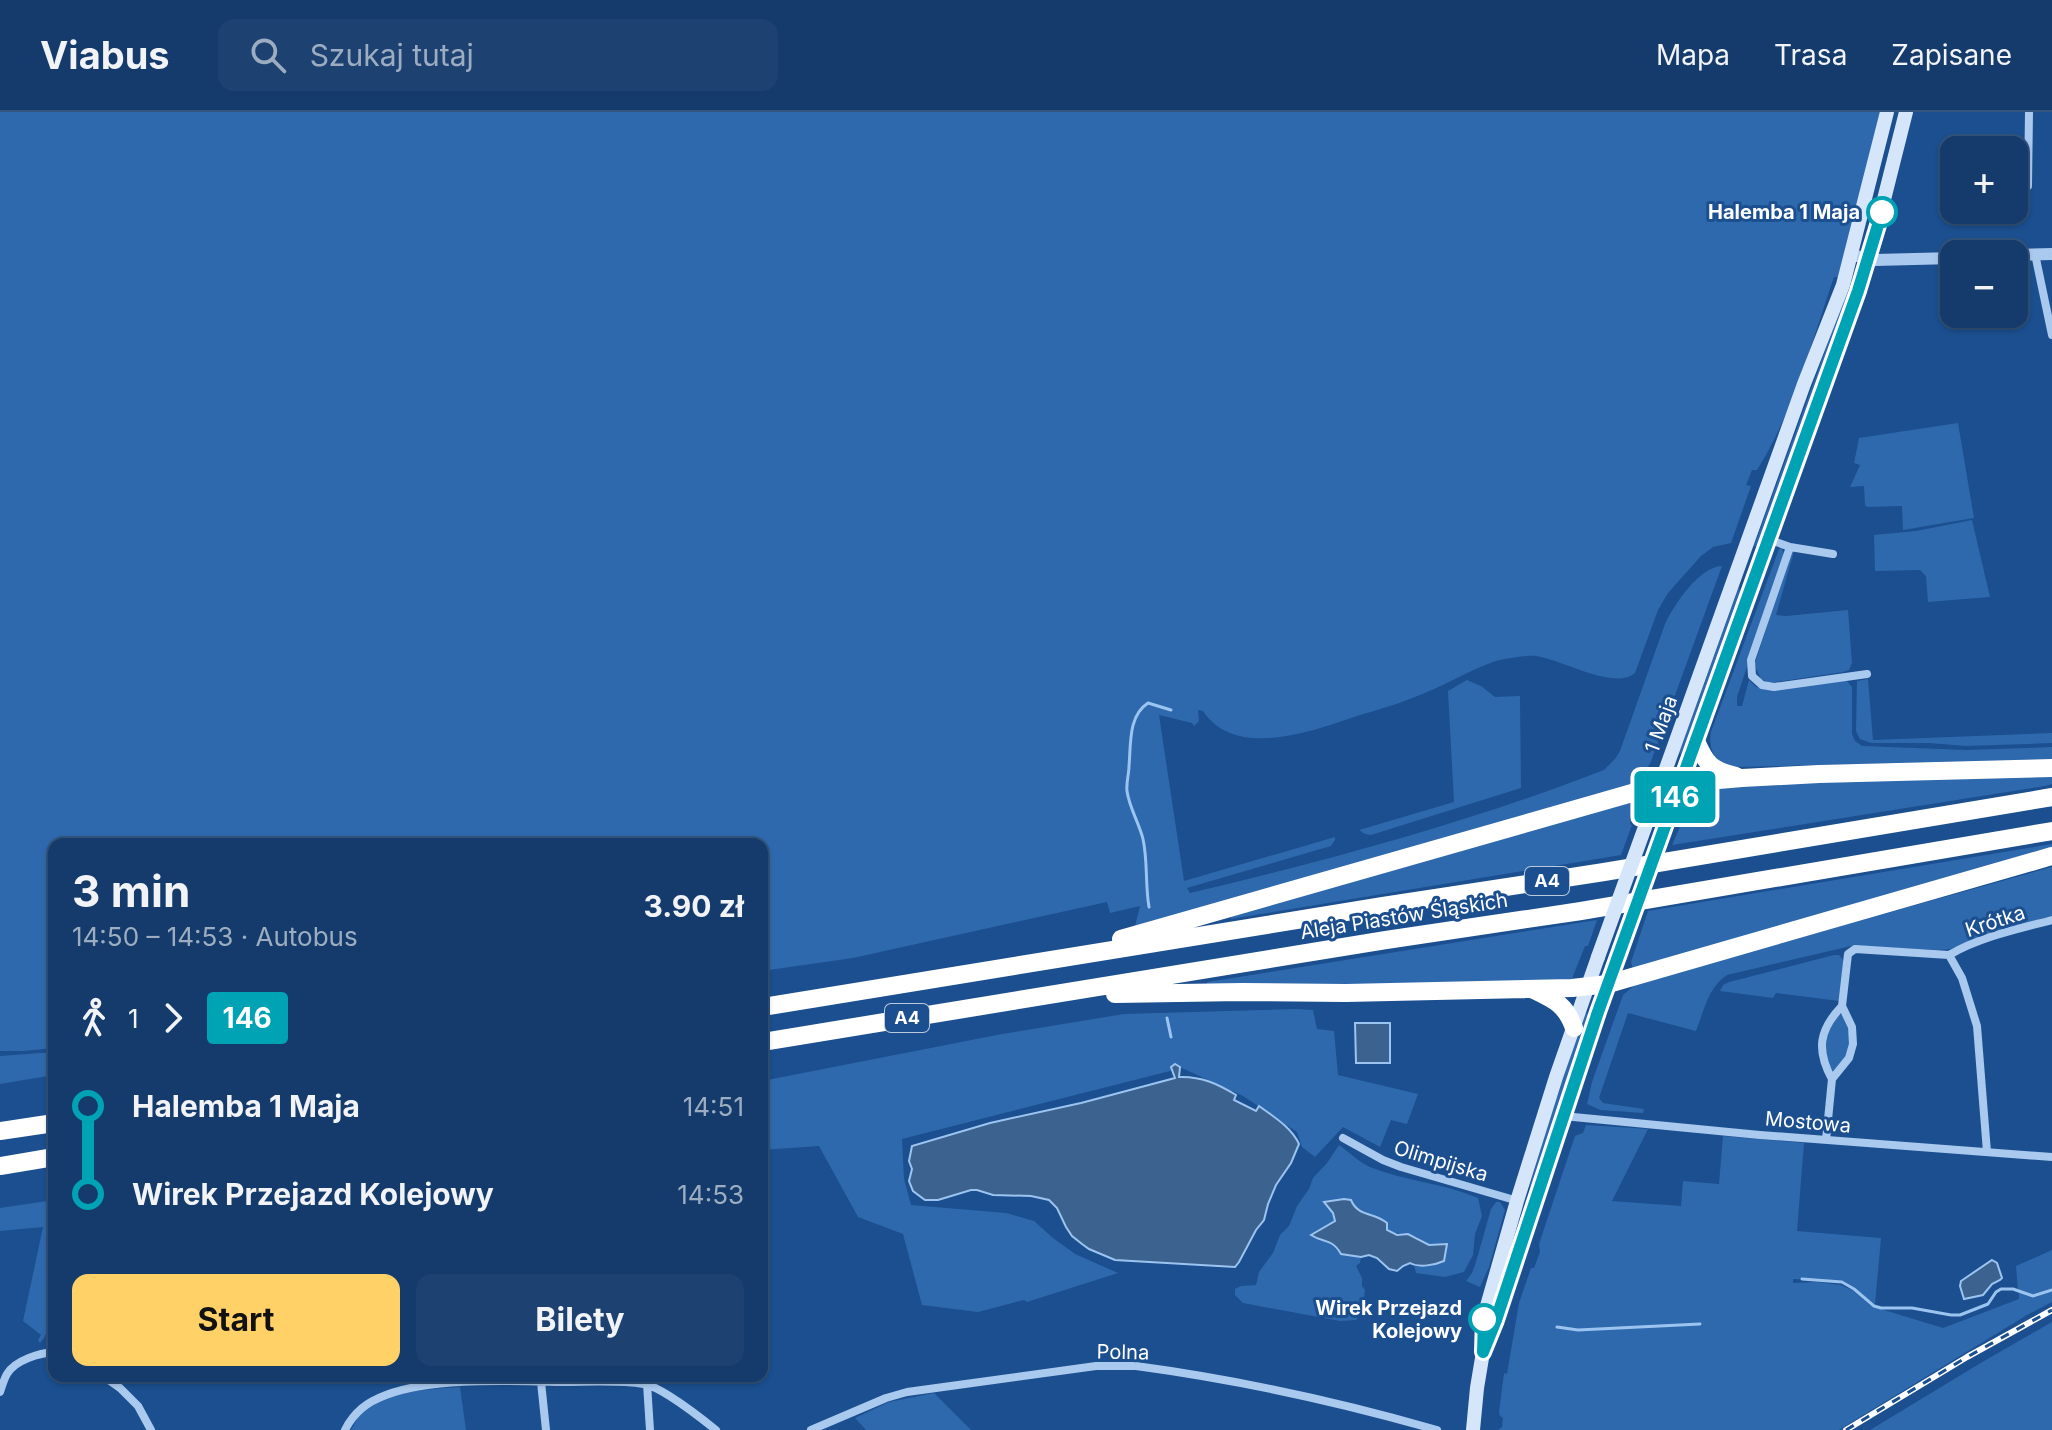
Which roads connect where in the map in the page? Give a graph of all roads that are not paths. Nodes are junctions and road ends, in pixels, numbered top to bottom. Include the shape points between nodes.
1 (1887, 112) edge
2 (1906, 112) edge
3 (2029, 112) edge
4 (2028, 186) dead end
5 (2028, 254) edge
6 (2035, 254) junction
7 (2052, 254) edge
8 (1852, 255) junction
9 (1869, 259) junction
10 (1940, 259) edge
11 (2052, 335) edge
12 (1768, 539) junction
13 (1790, 547) junction
14 (1833, 554) dead end
15 (1867, 674) dead end
16 (1696, 741) junction
17 (2052, 768) edge
18 (1742, 778) junction
19 (1681, 782) junction
20 (1660, 785) junction
21 (2052, 797) edge
22 (2052, 831) edge
23 (2052, 856) edge
24 (2052, 920) edge
25 (1949, 955) junction
26 (1041, 962) junction
27 (1608, 984) junction
28 (1587, 987) junction
29 (1532, 989) junction
30 (1052, 995) junction
31 (768, 1006) edge
32 (1842, 1006) junction
33 (1574, 1028) junction
34 (768, 1041) edge
35 (1832, 1079) junction
36 (1562, 1116) junction
37 (48, 1124) edge
38 (0, 1131) edge
39 (1343, 1138) dead end
40 (1826, 1140) junction
41 (1987, 1152) junction
42 (2052, 1157) edge
43 (48, 1158) edge
44 (0, 1166) edge
45 (1517, 1201) junction
46 (1533, 1204) junction
47 (1483, 1352) junction
48 (48, 1353) edge
49 (112, 1382) edge
50 (452, 1382) edge
51 (541, 1382) joint
52 (647, 1384) junction
53 (0, 1392) edge
54 (711, 1428) edge
55 (151, 1430) edge
56 (345, 1430) edge
57 (546, 1430) edge
58 (650, 1430) edge
59 (811, 1430) edge
60 (1437, 1430) edge
61 (1473, 1430) edge

1 - 8 main road, 1 Maja
2 - 9 main road, 1 Maja
3 - 4 street
5 - 6 street
6 - 7 street
6 - 11 street
8 - 9 street
8 - 20 main road, 1 Maja
9 - 10 street
9 - 12 main road, 1 Maja
12 - 13 street
12 - 16 main road, 1 Maja
13 - 14 street
13 - 15 street via 1751,660 1752,676 1774,687
16 - 18 highway via 1708,764
16 - 19 main road, 1 Maja
17 - 18 highway
18 - 19 highway
19 - 20 highway
19 - 27 main road, 1 Maja, bridge
20 - 26 highway
20 - 28 main road, 1 Maja, bridge
21 - 26 highway, Aleja Piastów Śląskich / A4
22 - 30 highway, Aleja Piastów Śląskich / A4
23 - 27 highway
24 - 25 street, Krótka
25 - 32 street via 1855,949 1848,954
25 - 41 street via 1977,1026
26 - 31 highway, Aleja Piastów Śląskich / A4
27 - 28 highway
27 - 36 main road, 1 Maja
28 - 29 highway
28 - 33 main road, 1 Maja
29 - 30 highway
29 - 33 highway via 1559,1003
30 - 34 highway, Aleja Piastów Śląskich / A4
32 - 35 street via 1825,1028 1821,1045
32 - 35 street via 1853,1044
33 - 45 main road, 1 Maja
35 - 40 street
36 - 40 street, Mostowa
36 - 46 main road, 1 Maja
37 - 38 highway
39 - 45 street, Olimpijska via 1401,1167
40 - 41 street, Mostowa
41 - 42 street, Mostowa
43 - 44 highway
45 - 46 street, Olimpijska
45 - 47 main road, 1 Maja via 1485,1313
46 - 47 main road, 1 Maja
47 - 61 main road, 1 Maja
48 - 53 street via 12,1368
49 - 55 street via 138,1406
50 - 56 street via 387,1394 357,1411
51 - 52 street
51 - 57 street
52 - 54 street
52 - 58 street
59 - 60 street, Polna via 907,1392 1096,1366 1136,1366 1303,1394

